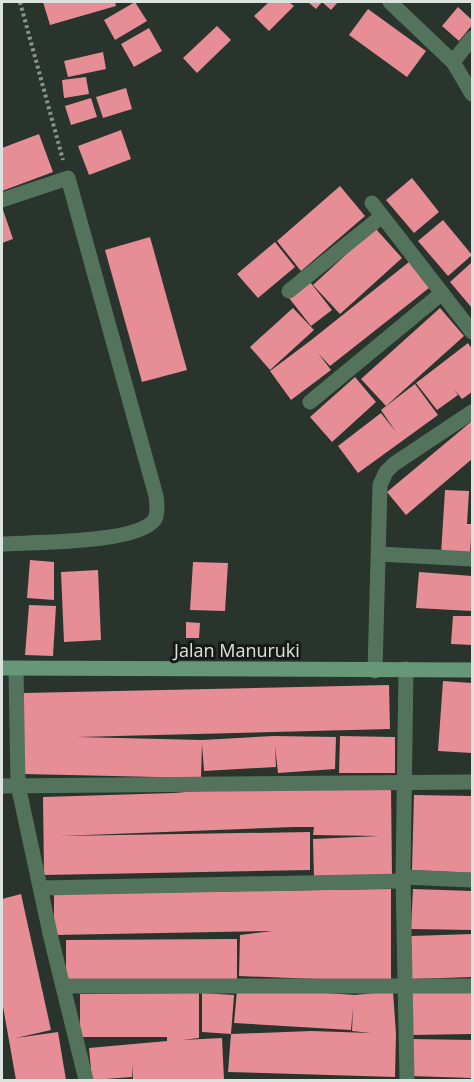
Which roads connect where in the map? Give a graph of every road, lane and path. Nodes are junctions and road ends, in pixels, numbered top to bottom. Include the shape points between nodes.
1 (20, 2) edge
2 (390, 2) edge
3 (472, 38) edge
4 (453, 62) junction
5 (472, 94) edge
6 (68, 178) junction
7 (2, 200) edge
8 (372, 203) dead end
9 (382, 216) junction
10 (289, 291) dead end
11 (442, 293) junction
12 (472, 332) edge
13 (310, 402) dead end
14 (472, 412) edge
15 (2, 544) edge
16 (380, 554) junction
17 (472, 559) edge
18 (8, 669) edge
19 (406, 669) junction
20 (472, 670) edge
21 (375, 671) junction
22 (404, 782) junction
23 (472, 782) edge
24 (18, 785) junction
25 (2, 786) edge
26 (403, 879) junction
27 (472, 880) edge
28 (41, 888) junction
29 (64, 986) junction
30 (406, 986) junction
31 (472, 986) edge
32 (86, 1080) edge
33 (407, 1080) edge

1 - 6 path
2 - 4 street
3 - 4 street
4 - 5 street
6 - 7 street
6 - 15 street via 157,507 154,519 141,530 112,537
8 - 9 street
9 - 10 street
9 - 11 street
11 - 12 street
11 - 13 street
14 - 16 street via 386,472 380,485
16 - 17 street
16 - 21 street
18 - 21 street, Jalan Manuruki
18 - 24 street
19 - 20 street, Jalan Manuruki
19 - 21 street, Jalan Manuruki
19 - 22 street
22 - 23 street
22 - 24 street
22 - 26 street
24 - 25 street
24 - 28 street
26 - 27 street
26 - 28 street
26 - 30 street
28 - 29 street
29 - 30 street
29 - 32 street
30 - 31 street
30 - 33 street

